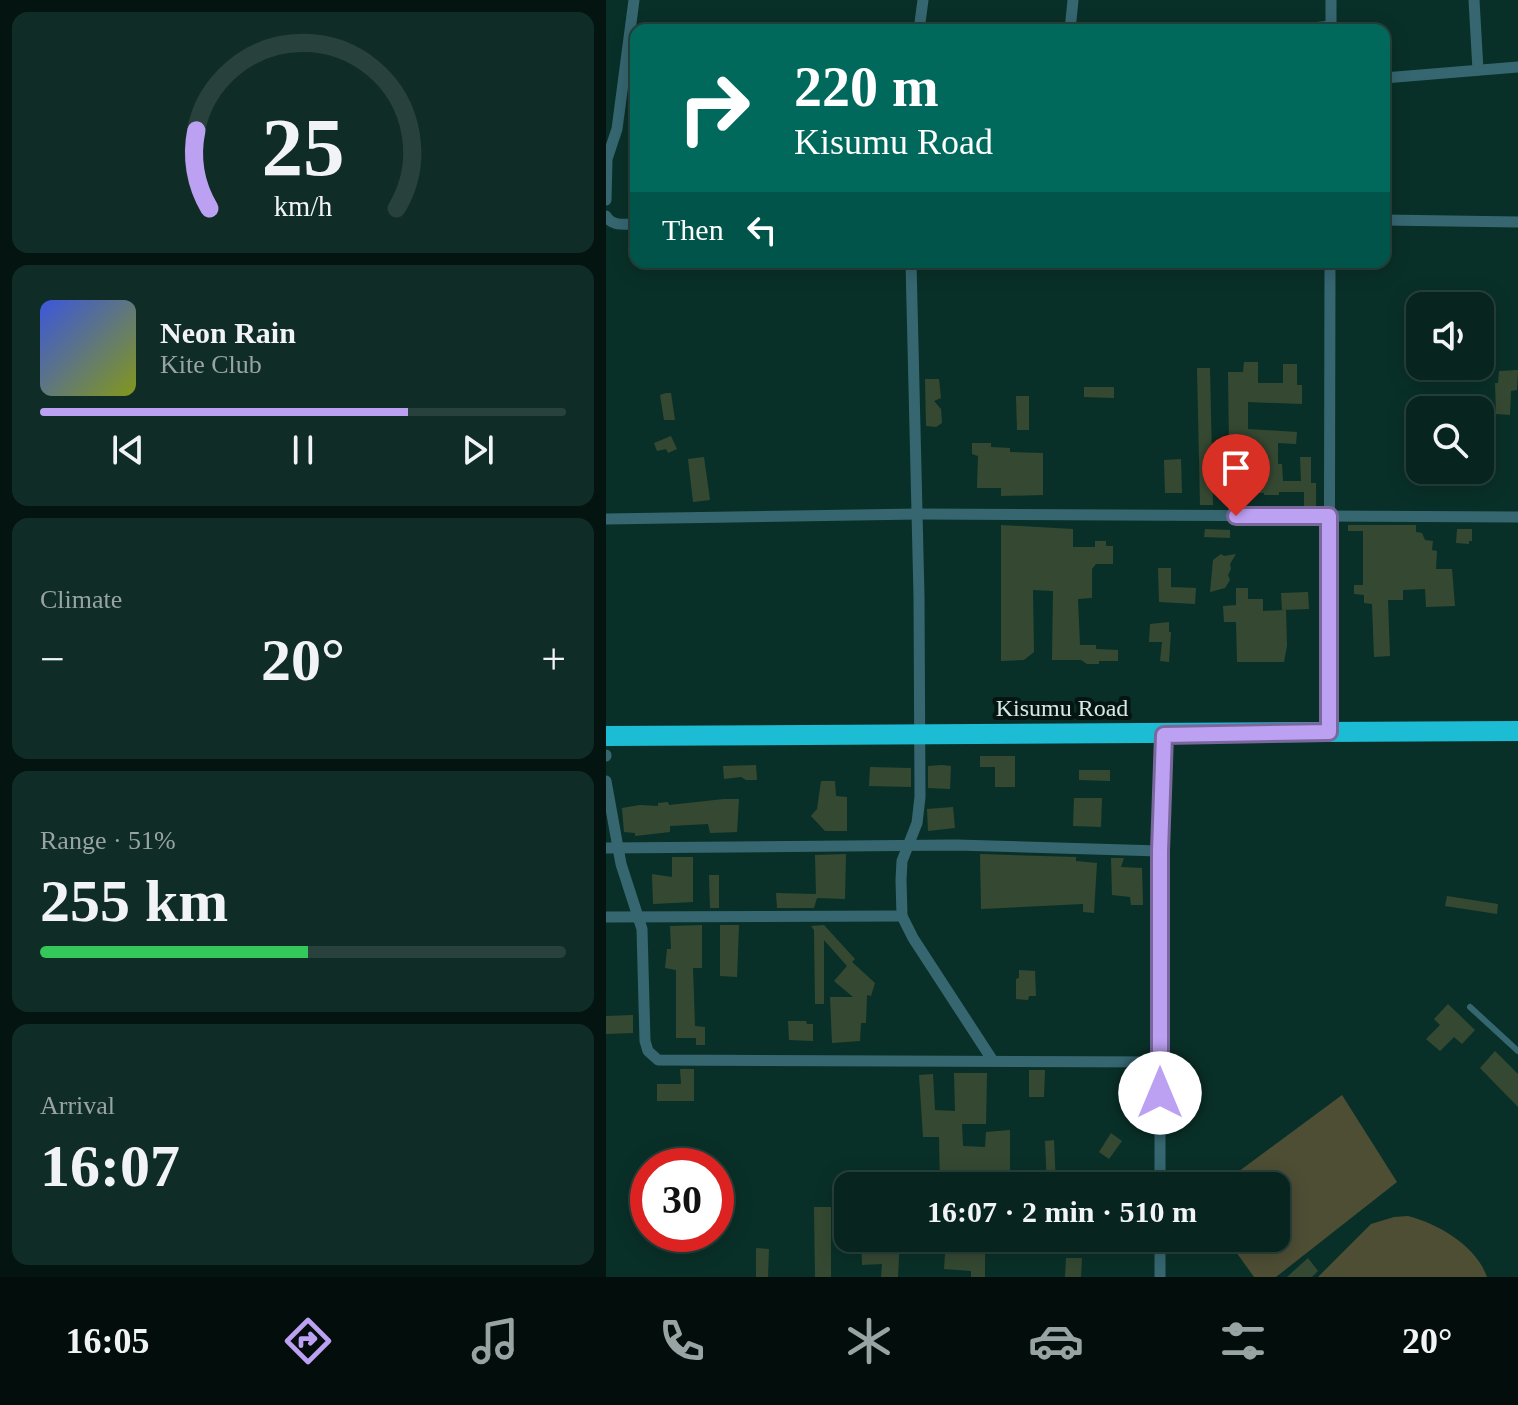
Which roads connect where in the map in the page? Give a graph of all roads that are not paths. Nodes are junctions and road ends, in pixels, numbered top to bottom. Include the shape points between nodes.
1 (634, 0) edge
2 (923, 0) edge
3 (1073, 0) edge
4 (1331, 0) edge
5 (1474, 0) edge
6 (631, 24) edge
7 (920, 24) edge
8 (1071, 24) edge
9 (1331, 24) edge
10 (630, 30) edge
11 (1518, 67) edge
12 (1478, 70) junction
13 (1390, 77) edge
14 (606, 200) edge
15 (606, 216) edge
16 (1390, 220) edge
17 (1518, 222) edge
18 (630, 224) edge
19 (911, 268) edge
20 (1330, 268) edge
21 (918, 514) junction
22 (1329, 516) junction
23 (1518, 517) edge
24 (606, 519) edge
25 (1518, 731) edge
26 (1329, 732) junction
27 (919, 733) junction
28 (1164, 735) junction
29 (606, 736) edge
30 (606, 781) edge
31 (910, 846) junction
32 (612, 848) edge
33 (1160, 851) junction
34 (639, 916) junction
35 (902, 916) junction
36 (606, 917) edge
37 (1470, 1007) dead end
38 (1518, 1051) edge
39 (993, 1061) junction
40 (1159, 1062) junction
41 (1160, 1172) edge
42 (1160, 1252) edge
43 (1160, 1277) edge

1 - 6 street
2 - 7 street
3 - 8 street
4 - 9 street
5 - 12 street
10 - 14 street via 617,129 607,159
11 - 12 street
12 - 13 street
15 - 18 street via 610,222
16 - 17 street
19 - 21 street
20 - 22 street
21 - 22 street
21 - 24 street
21 - 27 street
22 - 23 street
22 - 26 street
25 - 26 highway, Kisumu Road
26 - 28 highway, Kisumu Road
27 - 28 highway, Kisumu Road
27 - 29 highway, Kisumu Road
27 - 31 street via 920,797
28 - 33 street
30 - 32 street
31 - 32 street
31 - 33 street
31 - 35 street via 901,871
32 - 34 street
33 - 40 street
34 - 35 street
34 - 36 street
34 - 39 street via 645,1041 658,1060
35 - 39 street
37 - 38 lane
39 - 40 street
40 - 41 street
42 - 43 street

